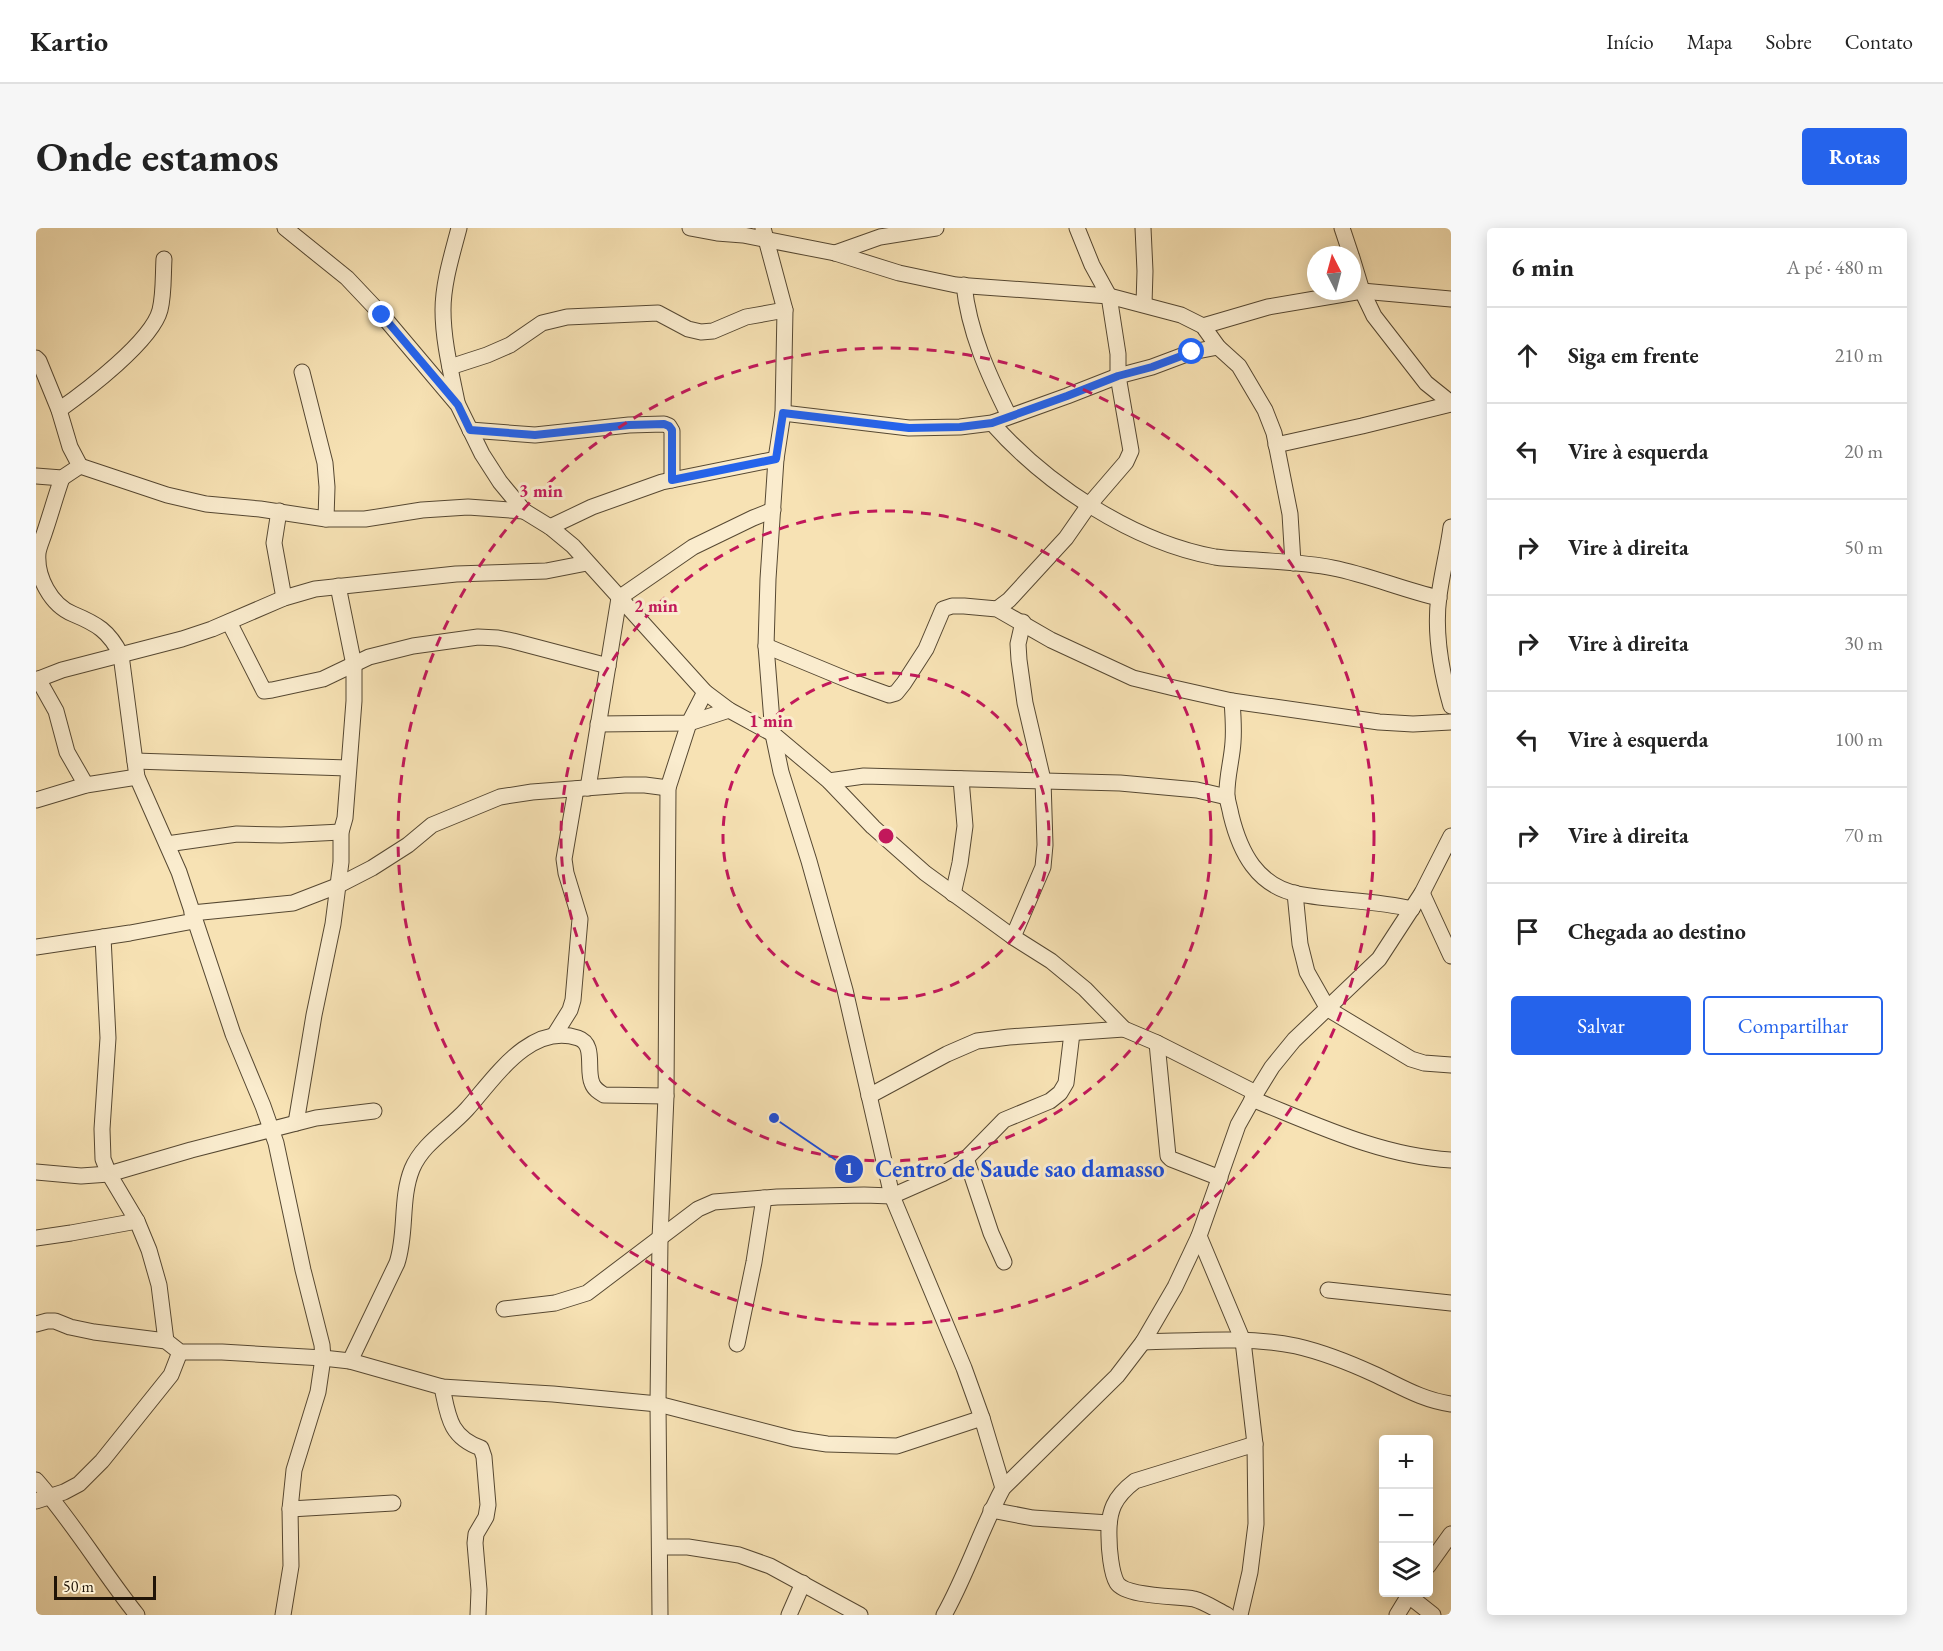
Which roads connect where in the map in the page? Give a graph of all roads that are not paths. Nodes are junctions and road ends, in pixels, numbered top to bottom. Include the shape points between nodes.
1 (285, 228) edge
2 (459, 228) edge
3 (690, 228) edge
4 (936, 228) edge
5 (1077, 228) edge
6 (1143, 228) edge
7 (1342, 228) edge
8 (764, 234) edge
9 (1348, 246) edge
10 (835, 253) junction
11 (164, 259) dead end
12 (964, 285) junction
13 (1361, 288) edge
14 (1362, 291) junction
15 (1109, 296) junction
16 (1451, 299) edge
17 (1143, 304) junction
18 (784, 310) junction
19 (1203, 326) junction
20 (1218, 347) junction
21 (36, 358) edge
22 (450, 367) junction
23 (302, 372) dead end
24 (1118, 376) junction
25 (1451, 404) edge
26 (458, 405) junction
27 (59, 410) junction
28 (783, 413) junction
29 (1009, 416) junction
30 (992, 423) junction
31 (470, 430) junction
32 (1276, 445) junction
33 (776, 459) junction
34 (81, 466) junction
35 (36, 476) edge
36 (62, 478) junction
37 (672, 480) junction
38 (1089, 505) junction
39 (773, 510) junction
40 (279, 511) junction
41 (524, 511) junction
42 (326, 519) junction
43 (550, 527) junction
44 (1451, 527) edge
45 (587, 563) junction
46 (1293, 563) junction
47 (338, 586) junction
48 (284, 598) junction
49 (619, 598) junction
50 (1438, 598) junction
51 (997, 609) junction
52 (229, 622) junction
53 (1023, 622) junction
54 (766, 646) junction
55 (121, 655) junction
56 (354, 665) junction
57 (608, 666) junction
58 (37, 679) edge
59 (705, 692) junction
60 (1232, 701) junction
61 (1451, 706) edge
62 (729, 710) junction
63 (1451, 722) edge
64 (689, 723) junction
65 (598, 724) junction
66 (772, 734) junction
67 (348, 768) junction
68 (136, 769) junction
69 (961, 779) junction
70 (1043, 780) junction
71 (829, 781) junction
72 (86, 785) junction
73 (668, 788) junction
74 (582, 789) junction
75 (1227, 797) junction
76 (36, 800) edge
77 (341, 832) junction
78 (1451, 836) edge
79 (167, 844) junction
80 (337, 886) junction
81 (1295, 893) junction
82 (1422, 893) junction
83 (953, 894) junction
84 (1412, 909) junction
85 (193, 917) junction
86 (103, 937) junction
87 (1012, 937) junction
88 (36, 947) edge
89 (1451, 956) edge
90 (1328, 1009) junction
91 (1124, 1029) junction
92 (1072, 1033) junction
93 (555, 1034) junction
94 (1157, 1043) junction
95 (1451, 1065) edge
96 (666, 1096) junction
97 (868, 1096) junction
98 (1254, 1096) junction
99 (374, 1111) dead end
100 (296, 1123) junction
101 (271, 1130) junction
102 (966, 1158) junction
103 (1451, 1160) edge
104 (36, 1172) edge
105 (109, 1174) junction
106 (1220, 1178) junction
107 (892, 1196) junction
108 (764, 1198) junction
109 (137, 1221) junction
110 (1199, 1236) junction
111 (36, 1238) edge
112 (660, 1239) junction
113 (1004, 1262) dead end
114 (1328, 1290) dead end
115 (1451, 1303) edge
116 (504, 1309) dead end
117 (36, 1324) edge
118 (166, 1341) junction
119 (1243, 1341) junction
120 (1143, 1342) junction
121 (737, 1344) dead end
122 (180, 1352) junction
123 (323, 1358) junction
124 (350, 1361) junction
125 (442, 1387) junction
126 (658, 1404) junction
127 (1451, 1404) edge
128 (982, 1418) junction
129 (1255, 1444) junction
130 (36, 1480) edge
131 (1003, 1488) junction
132 (43, 1498) edge
133 (393, 1503) dead end
134 (290, 1509) junction
135 (991, 1510) junction
136 (1108, 1523) junction
137 (1451, 1534) edge
138 (660, 1547) junction
139 (1433, 1559) edge
140 (803, 1583) junction
141 (1408, 1597) edge
142 (1413, 1597) edge
143 (137, 1615) edge
144 (283, 1615) edge
145 (478, 1615) edge
146 (660, 1615) edge
147 (789, 1615) edge
148 (860, 1615) edge
149 (944, 1615) edge
150 (1227, 1615) edge
151 (1240, 1615) edge
152 (1397, 1615) edge
153 (1433, 1615) edge

1 - 26 street via 347,278
2 - 22 street via 448,267 443,308
3 - 8 street
4 - 10 street via 880,237
5 - 15 street
6 - 17 street
7 - 9 street
8 - 10 street
8 - 18 street
10 - 12 street via 899,273
11 - 27 street via 160,312 152,326 89,389
12 - 15 street
12 - 29 street via 967,310 985,368
13 - 14 street
14 - 16 street
14 - 19 street via 1268,307
14 - 25 street via 1374,316 1426,384
15 - 17 street
15 - 24 street
17 - 19 street
18 - 22 street via 701,332 658,314 567,316 542,323 510,345
18 - 28 street
19 - 20 street
20 - 24 street
20 - 32 street via 1239,366 1265,410
21 - 27 street
22 - 26 street
23 - 42 street via 325,463
24 - 29 street
24 - 38 street via 1131,451
25 - 32 street
26 - 31 street
27 - 34 street via 70,447
28 - 30 street via 909,428
28 - 33 street
29 - 30 street
30 - 38 street via 1014,447
31 - 37 street via 535,435 664,424 672,430
31 - 41 street via 500,482
32 - 46 street via 1290,514
33 - 37 street
33 - 39 street
34 - 36 street
34 - 40 street via 206,504
35 - 36 street
36 - 55 street via 38,553 39,569 57,604 106,632
37 - 43 street via 592,507
38 - 46 street via 1149,538 1182,550 1218,558
38 - 51 street via 1066,538
39 - 49 street via 686,551
39 - 54 street
40 - 42 street
40 - 48 street via 274,543
41 - 42 street via 468,507 365,519
41 - 43 street
43 - 45 street
44 - 50 street
45 - 47 street via 546,571 456,574
45 - 49 street
46 - 50 street via 1334,568
47 - 48 street
47 - 56 street
48 - 52 street
49 - 57 street
49 - 59 street
50 - 61 street via 1440,651
51 - 53 street
51 - 54 street via 943,609 926,650 896,693 889,695
52 - 55 street
52 - 56 street via 264,691 323,679
53 - 60 street via 1051,640 1134,678
53 - 70 street via 1019,660
54 - 66 street
55 - 58 street
55 - 68 street
56 - 57 street via 403,648 478,637 513,641
56 - 67 street
57 - 65 street
58 - 72 street via 56,711 67,752
59 - 62 street
59 - 64 street
60 - 63 street via 1379,722
60 - 75 street via 1233,741
62 - 64 street
62 - 66 street
64 - 65 street
64 - 73 street
65 - 74 street
66 - 71 street
66 - 97 street via 845,990
67 - 68 street via 154,760
67 - 77 street
68 - 72 street
68 - 79 street
69 - 70 street
69 - 71 street via 864,776
69 - 83 street via 965,826
70 - 75 street via 1197,790
70 - 87 street via 1043,867
71 - 83 street via 873,827
72 - 76 street
73 - 74 street via 645,785
73 - 96 street
74 - 80 street via 500,798 459,813 432,825 408,845
74 - 93 street via 564,859 580,919 573,1000
75 - 81 street via 1244,856 1261,876
77 - 79 street via 237,834
77 - 80 street
78 - 82 street
79 - 85 street
80 - 85 street via 293,903
80 - 100 street
81 - 84 street
81 - 90 street via 1307,972
82 - 84 street
82 - 89 street
83 - 87 street
84 - 90 street via 1379,958
85 - 86 street
85 - 101 street
86 - 88 street
86 - 105 street via 108,1038 102,1129 103,1159
87 - 91 street via 1051,961
90 - 95 street via 1411,1059
90 - 98 street via 1294,1040
91 - 92 street
91 - 94 street
92 - 97 street via 977,1041
92 - 102 street via 1066,1083 1060,1093 1004,1120
93 - 96 street via 585,1042 591,1082 604,1095
93 - 124 street via 519,1052 466,1110 425,1147 412,1168 405,1193 398,1263
94 - 98 street
94 - 106 street via 1168,1156
96 - 112 street
97 - 107 street
98 - 103 street via 1391,1152
98 - 106 street via 1238,1125
99 - 100 street
100 - 101 street
101 - 105 street
101 - 123 street
102 - 107 street via 942,1174
102 - 113 street
104 - 105 street
105 - 109 street
106 - 110 street
107 - 108 street
107 - 128 street
108 - 112 street via 714,1202 698,1209
108 - 121 street
109 - 111 street
109 - 118 street via 159,1285
110 - 119 street
110 - 120 street
112 - 116 street via 587,1293 555,1303
112 - 126 street
114 - 115 street
117 - 118 street via 54,1321 94,1332
118 - 122 street
119 - 120 street
119 - 127 street via 1305,1349 1373,1374 1403,1390
119 - 129 street
120 - 131 street via 1117,1376
122 - 123 street
122 - 132 street via 171,1375 102,1461 79,1484
123 - 124 street
123 - 134 street via 318,1392 294,1470
124 - 125 street
125 - 126 street
125 - 145 street via 450,1423 461,1438 481,1448 484,1457 488,1505 475,1543
126 - 128 street via 794,1439 880,1447 897,1446
126 - 138 street
128 - 131 street
129 - 136 street via 1135,1481 1122,1491
129 - 151 street via 1256,1524
130 - 132 street
131 - 135 street
132 - 143 street
133 - 134 street
134 - 144 street via 291,1566
135 - 136 street via 1033,1518
135 - 149 street
136 - 150 street via 1109,1552 1117,1583 1136,1592 1196,1600
137 - 139 street
138 - 140 street via 739,1555
138 - 146 street
140 - 147 street
140 - 148 street
141 - 152 street
142 - 153 street

